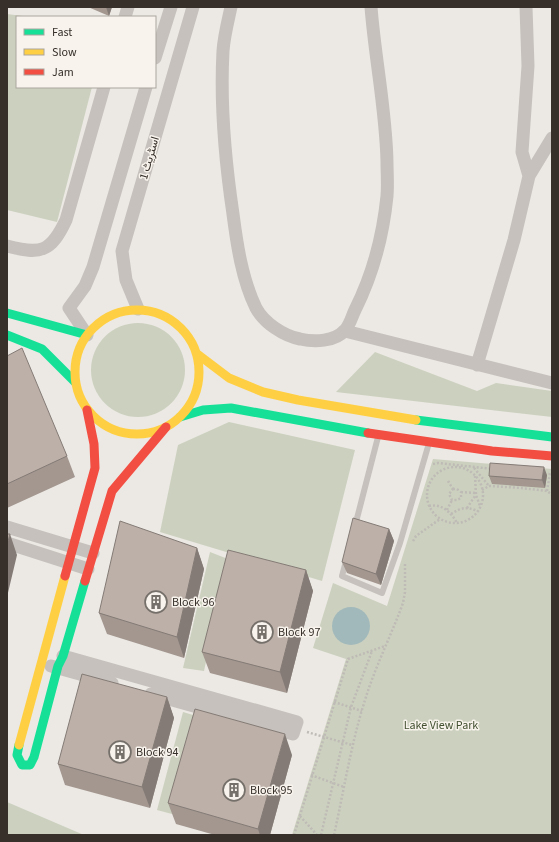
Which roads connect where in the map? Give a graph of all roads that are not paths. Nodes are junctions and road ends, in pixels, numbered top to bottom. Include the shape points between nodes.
1 (171, 7) edge
2 (193, 7) edge
3 (230, 7) edge
4 (372, 7) edge
5 (526, 7) edge
6 (156, 55) edge
7 (104, 88) edge
8 (146, 88) edge
9 (552, 138) edge
10 (529, 176) junction
11 (7, 246) edge
12 (138, 310) junction
13 (7, 313) edge
14 (345, 331) junction
15 (7, 335) edge
16 (87, 335) junction
17 (196, 353) junction
18 (477, 365) junction
19 (75, 382) junction
20 (552, 383) edge
21 (87, 410) junction
22 (180, 417) junction
23 (166, 427) junction
24 (378, 435) junction
25 (552, 437) edge
26 (429, 442) junction
27 (552, 456) edge
28 (7, 527) edge
29 (352, 535) edge
30 (7, 543) edge
31 (74, 547) junction
32 (93, 553) junction
33 (347, 556) edge
34 (70, 562) junction
35 (88, 569) junction
36 (44, 652) junction
37 (61, 661) junction
38 (295, 729) road end

1 - 6 street
2 - 12 street, اسٹریٹ 1 via 122,251 126,280
3 - 14 street via 223,49 222,116 227,178 248,286 257,310 270,325 292,338 311,342 329,340
4 - 14 street via 374,45 383,104 387,194 379,248 364,292
5 - 10 street via 528,66 522,152
7 - 11 street via 60,233 54,242 38,250 28,251
8 - 16 street, اسٹریٹ 1 via 93,267 85,286 69,308
9 - 10 street
10 - 18 street via 514,240
12 - 16 street via 123,311 109,316
12 - 17 street via 154,312 174,322 190,339
13 - 16 street
14 - 18 street
15 - 19 street via 42,350
16 - 19 street via 76,357
17 - 22 street via 199,370 197,387 191,403
17 - 25 street via 219,372 240,384 274,394 377,415 480,430
18 - 20 street
19 - 21 street
21 - 23 street via 97,420 124,433 152,432
21 - 31 street via 96,452 95,468
22 - 23 street
22 - 24 street via 203,410 231,408
23 - 32 street via 112,492
24 - 26 street
24 - 29 lane
26 - 27 street
26 - 33 lane via 400,543 382,593 342,576
28 - 31 street
30 - 34 street
31 - 32 street
31 - 34 street
32 - 35 street
34 - 35 street
34 - 36 street
35 - 37 street
36 - 37 street via 45,661 53,667
36 - 37 street via 17,755 22,765 30,765 34,757
37 - 38 street via 187,697 297,722

